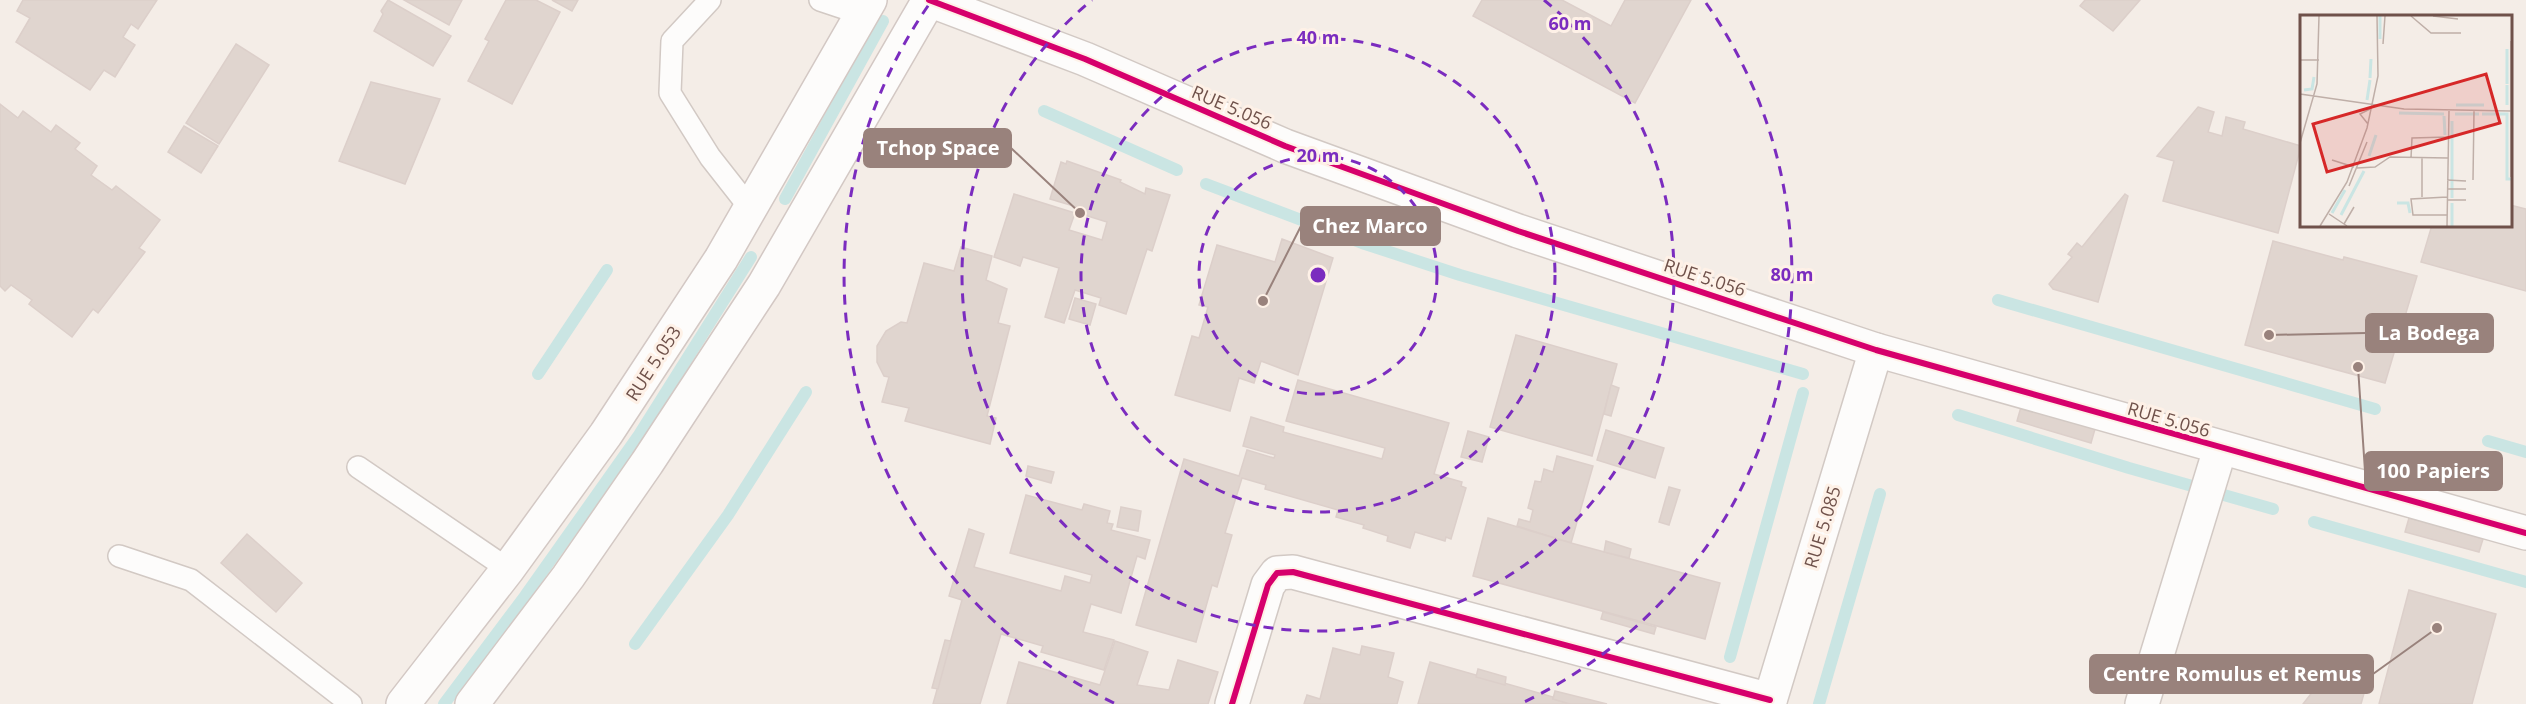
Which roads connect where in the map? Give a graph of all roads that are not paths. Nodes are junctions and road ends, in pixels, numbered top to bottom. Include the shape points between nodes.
1 (710, 0) edge
2 (820, 0) edge
3 (929, 0) edge
4 (866, 7) edge
5 (750, 208) junction
6 (1876, 350) junction
7 (2220, 449) junction
8 (358, 467) dead end
9 (2526, 533) edge
10 (119, 556) dead end
11 (508, 569) junction
12 (1769, 702) edge
13 (351, 704) edge
14 (403, 704) edge
15 (472, 704) edge
16 (1232, 704) edge
17 (2142, 704) edge

1 - 5 lane via 672,41 670,93 710,157
2 - 4 lane
3 - 6 street, RUE 5.056 via 1085,59 1285,146 1518,231
3 - 15 street via 764,285 574,568
4 - 5 street, RUE 5.053
5 - 11 street, RUE 5.053 via 606,434
6 - 7 street, RUE 5.056
6 - 12 street, RUE 5.085
7 - 9 street, RUE 5.056
7 - 17 street
8 - 11 lane
10 - 13 lane via 191,580
11 - 14 street, RUE 5.053
12 - 16 street via 1293,572 1277,573 1268,585

